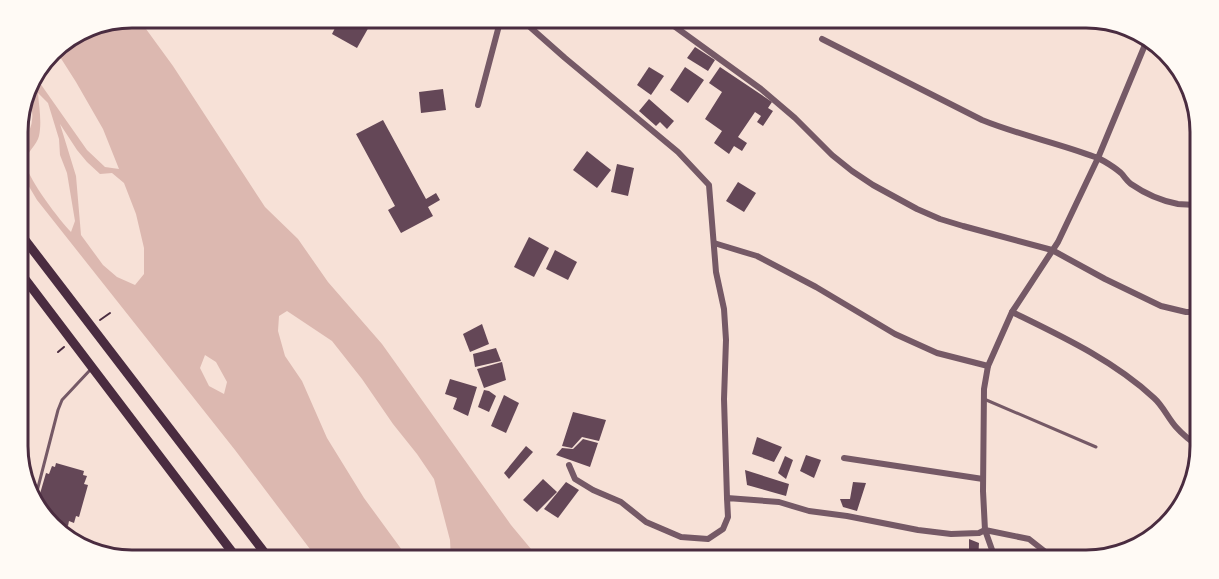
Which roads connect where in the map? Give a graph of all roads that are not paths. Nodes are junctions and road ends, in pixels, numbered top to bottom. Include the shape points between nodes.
1 (498, 28) edge
2 (531, 28) edge
3 (677, 28) edge
4 (822, 39) dead end
5 (1144, 46) edge
6 (478, 105) dead end
7 (1098, 158) junction
8 (1190, 205) edge
9 (714, 243) junction
10 (29, 245) edge
11 (1052, 250) junction
12 (29, 284) edge
13 (1012, 312) junction
14 (1190, 312) edge
15 (988, 366) junction
16 (92, 368) junction
17 (984, 399) junction
18 (1190, 440) edge
19 (1096, 447) dead end
20 (844, 458) dead end
21 (569, 465) dead end
22 (983, 479) junction
23 (38, 489) edge
24 (727, 498) junction
25 (985, 530) junction
26 (231, 550) edge
27 (263, 550) edge
28 (992, 550) edge
29 (1043, 550) edge

1 - 6 street
2 - 9 street via 678,152 709,185
3 - 11 street via 761,89 832,155 873,185 940,219
4 - 7 street via 982,120
5 - 7 street
7 - 8 street via 1146,192
7 - 11 street
9 - 15 street via 757,256 895,334 937,353
9 - 24 street via 726,340
10 - 27 main road
11 - 13 street
11 - 14 street via 1152,302
12 - 16 main road
13 - 15 street
13 - 18 street via 1119,369 1155,399
15 - 17 street
16 - 23 lane via 62,399
16 - 26 main road
17 - 19 lane
17 - 22 street
20 - 22 street
21 - 24 street via 575,478 593,490 621,502 646,522 681,537 708,539 723,530 728,517
22 - 25 street
24 - 25 street via 779,502 808,511 918,530 951,534
25 - 28 street
25 - 29 street via 1029,539

